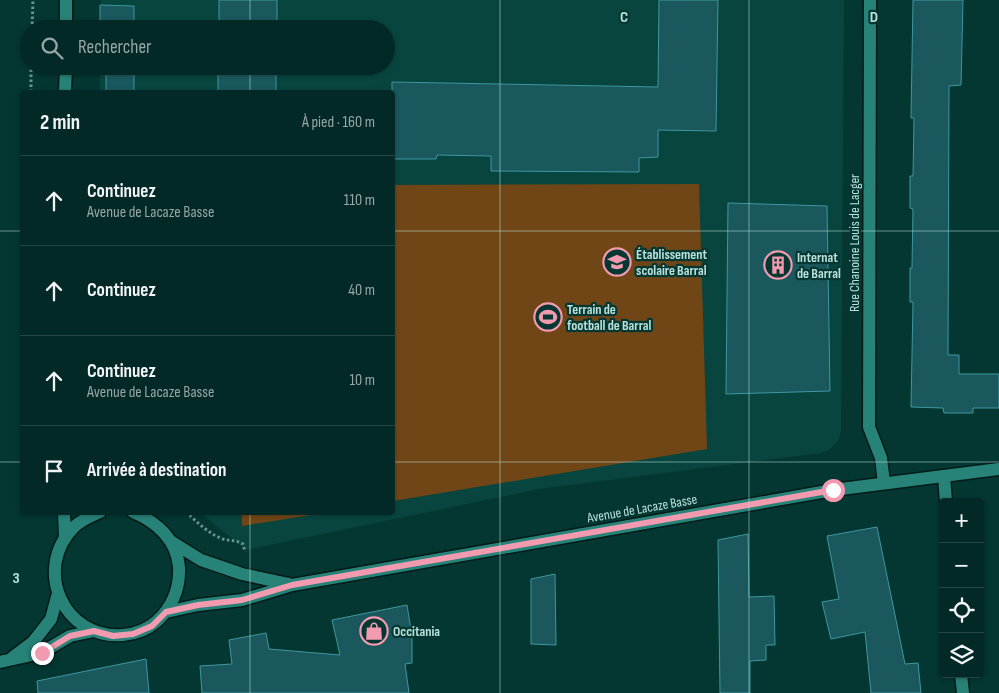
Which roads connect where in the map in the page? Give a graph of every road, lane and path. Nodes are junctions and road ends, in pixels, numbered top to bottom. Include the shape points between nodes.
1 (33, 0) edge
2 (66, 0) edge
3 (870, 0) edge
4 (32, 20) edge
5 (66, 20) edge
6 (32, 75) edge
7 (66, 75) edge
8 (31, 90) edge
9 (65, 90) edge
10 (999, 469) edge
11 (944, 476) junction
12 (884, 483) junction
13 (946, 498) edge
14 (64, 515) edge
15 (94, 515) edge
16 (140, 515) edge
17 (189, 515) edge
18 (65, 538) junction
19 (172, 542) junction
20 (244, 556) dead end
21 (292, 585) junction
22 (58, 593) junction
23 (166, 612) junction
24 (94, 631) junction
25 (4, 661) edge
26 (961, 678) edge
27 (963, 693) edge

1 - 4 path
2 - 5 main road
3 - 12 main road, Rue Chanoine Louis de Lacger via 869,427 881,458
6 - 8 path
7 - 9 main road
10 - 11 main road, Avenue de Lacaze Basse
11 - 12 main road, Avenue de Lacaze Basse
11 - 13 main road
12 - 21 main road, Avenue de Lacaze Basse
14 - 18 main road
15 - 18 main road via 75,526
16 - 19 main road via 161,528
17 - 20 path via 208,531 243,544
18 - 22 main road via 57,555 54,574
19 - 21 main road via 201,560 242,574
19 - 23 main road via 179,559 180,578 176,596
21 - 23 main road, Avenue de Lacaze Basse via 242,600
22 - 24 main road via 66,609
22 - 25 main road via 50,619 33,642
23 - 24 main road via 152,626 133,634 113,636
24 - 25 main road via 70,636 42,653
26 - 27 main road

